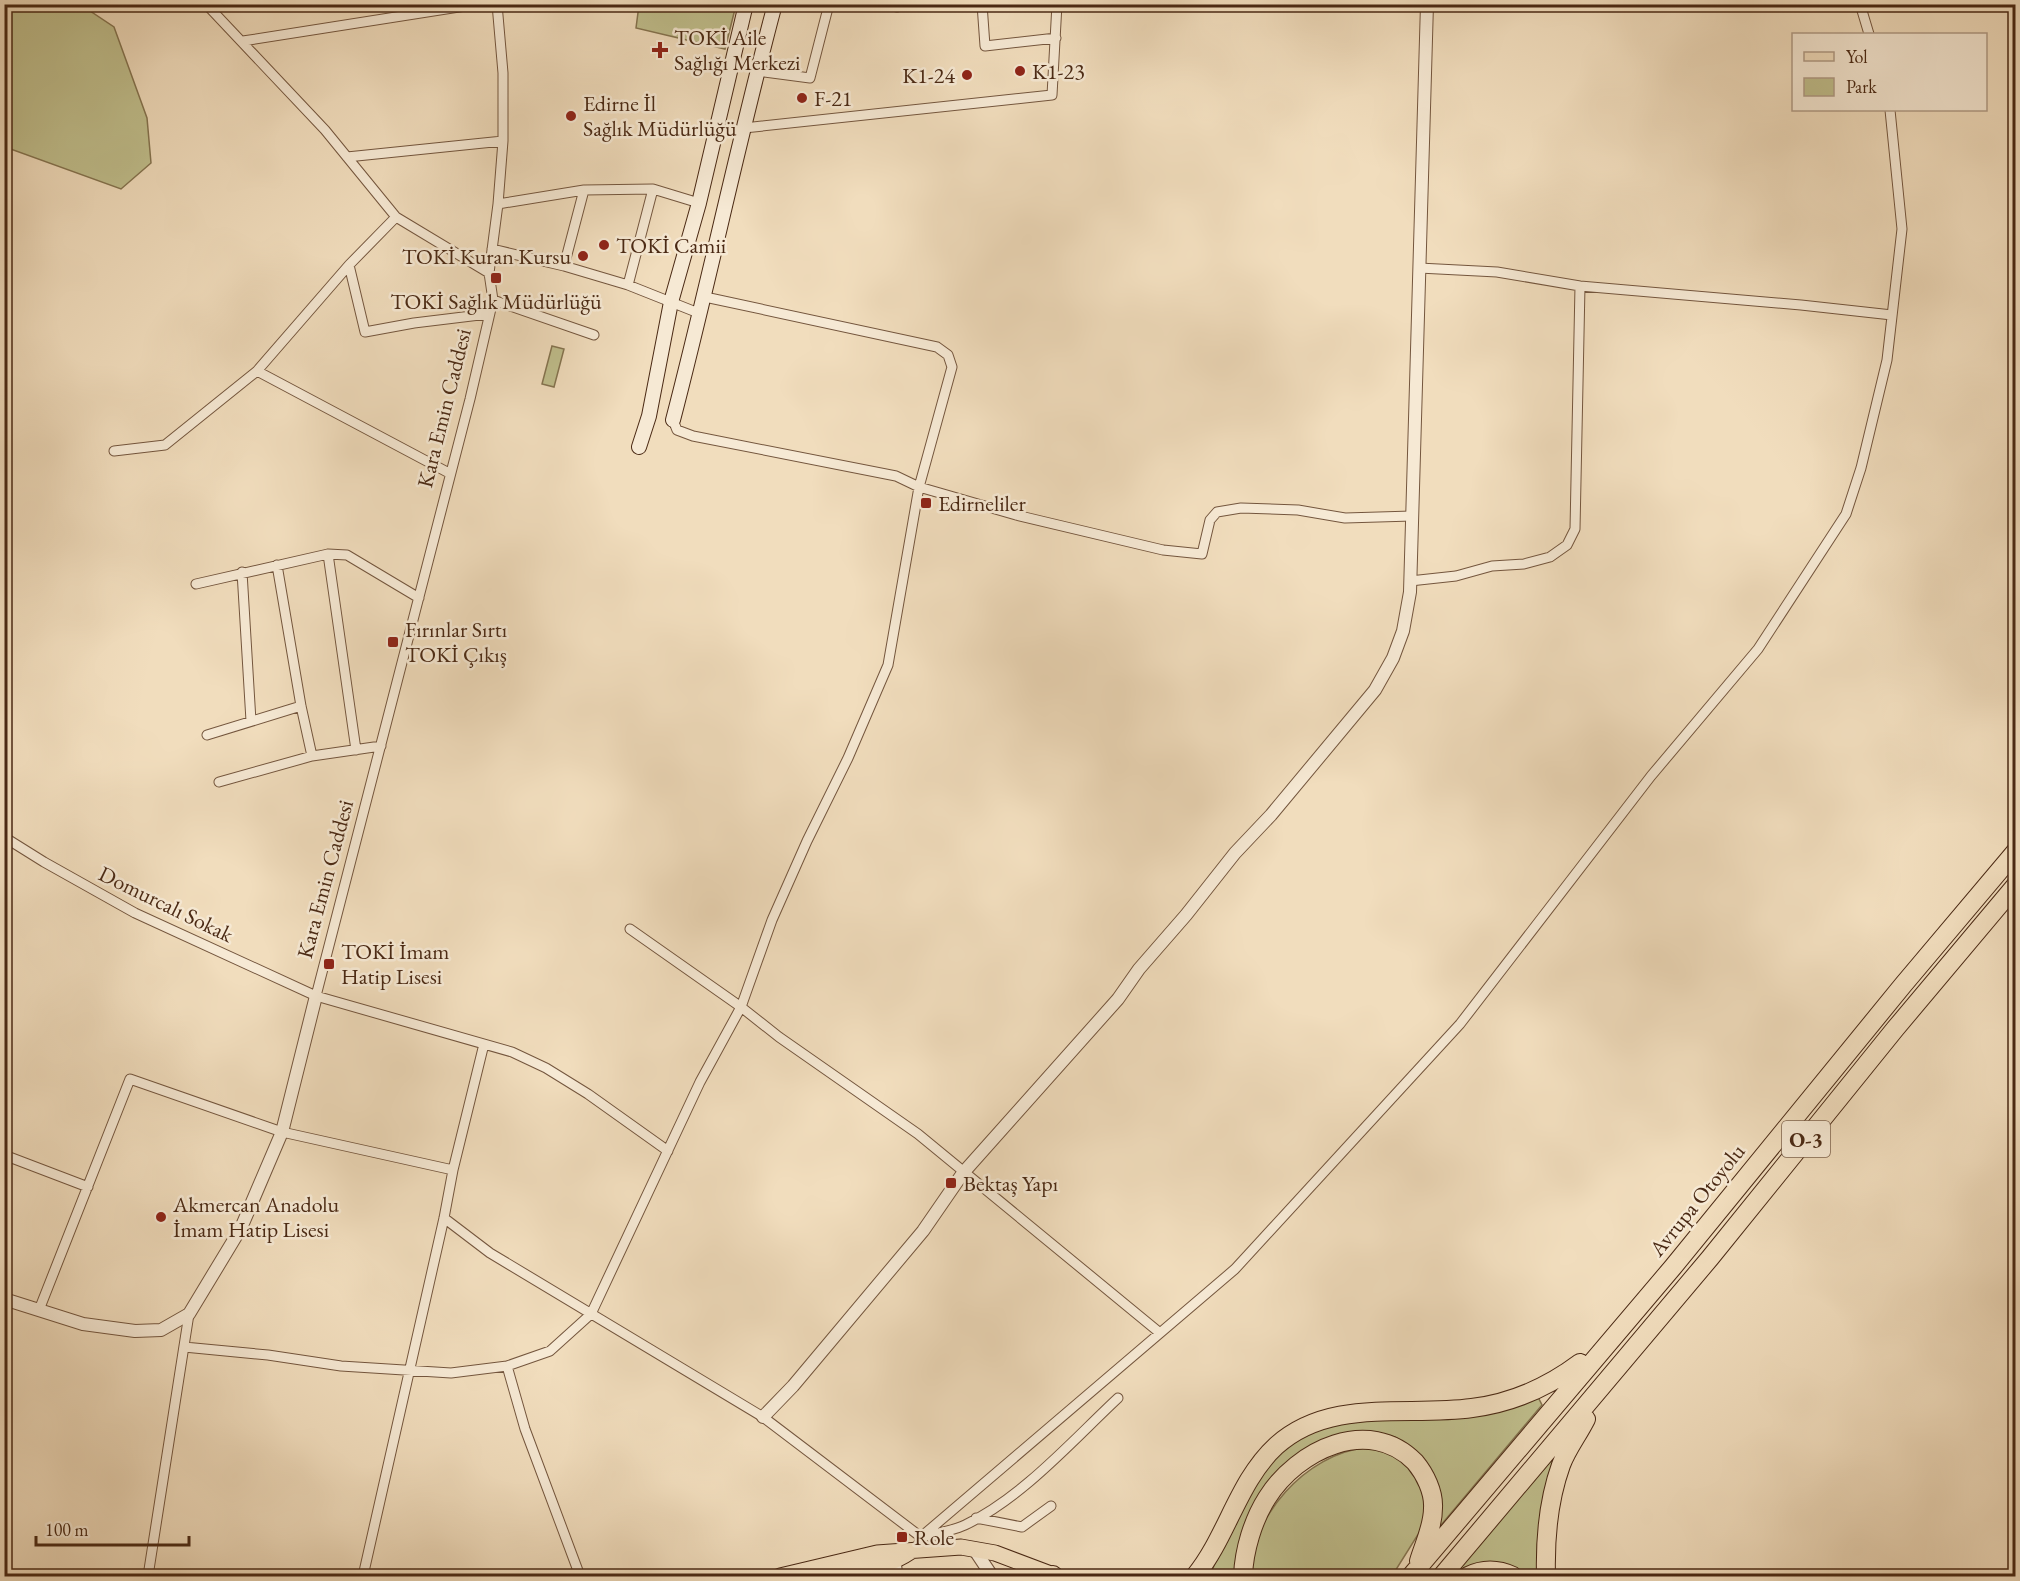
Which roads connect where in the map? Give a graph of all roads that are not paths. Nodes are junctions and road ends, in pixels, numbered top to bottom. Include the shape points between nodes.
1 (207, 4) edge
2 (478, 4) edge
3 (497, 4) edge
4 (746, 4) edge
5 (775, 4) edge
6 (828, 4) edge
7 (982, 4) edge
8 (1057, 4) edge
9 (1427, 4) edge
10 (1860, 4) edge
11 (1869, 33) edge
12 (1056, 38) junction
13 (243, 41) junction
14 (757, 72) junction
15 (1890, 111) edge
16 (744, 128) junction
17 (503, 141) junction
18 (347, 157) junction
19 (653, 189) junction
20 (584, 190) junction
21 (699, 203) junction
22 (498, 204) junction
23 (396, 217) junction
24 (492, 249) junction
25 (349, 265) junction
26 (564, 266) junction
27 (1419, 268) junction
28 (489, 273) junction
29 (628, 285) junction
30 (1580, 286) junction
31 (705, 297) junction
32 (493, 300) junction
33 (671, 302) junction
34 (488, 314) junction
35 (701, 314) junction
36 (1892, 315) junction
37 (594, 335) dead end
38 (257, 371) junction
39 (673, 420) joint
40 (639, 447) dead end
41 (114, 451) dead end
42 (450, 473) junction
43 (919, 487) junction
44 (1412, 516) junction
45 (328, 554) junction
46 (277, 565) junction
47 (242, 572) junction
48 (1410, 581) junction
49 (196, 584) dead end
50 (419, 598) junction
51 (300, 706) junction
52 (251, 721) junction
53 (207, 735) dead end
54 (381, 746) junction
55 (356, 750) junction
56 (312, 756) junction
57 (219, 782) dead end
58 (4, 837) edge
59 (2016, 851) edge
60 (2016, 885) edge
61 (630, 929) dead end
62 (316, 996) junction
63 (741, 1007) junction
64 (484, 1044) junction
65 (282, 1132) junction
66 (668, 1151) junction
67 (4, 1155) edge
68 (453, 1170) junction
69 (963, 1173) junction
70 (88, 1187) junction
71 (444, 1218) junction
72 (4, 1299) edge
73 (39, 1310) junction
74 (189, 1314) junction
75 (591, 1314) junction
76 (1160, 1333) junction
77 (1612, 1337) junction
78 (184, 1347) junction
79 (507, 1366) junction
80 (410, 1371) junction
81 (1597, 1393) junction
82 (1118, 1398) dead end
83 (763, 1417) junction
84 (1051, 1506) dead end
85 (976, 1518) junction
86 (915, 1547) junction
87 (974, 1549) junction
88 (1213, 1551) junction
89 (897, 1569) edge
90 (1413, 1574) edge
91 (148, 1576) edge
92 (363, 1576) edge
93 (580, 1576) edge
94 (780, 1576) edge
95 (837, 1576) edge
96 (992, 1576) edge
97 (1054, 1576) edge
98 (1195, 1576) edge
99 (1206, 1576) edge
100 (1243, 1576) edge
101 (1442, 1576) edge
102 (1468, 1576) edge
103 (1513, 1576) edge
104 (1546, 1576) edge

1 - 13 street
2 - 13 street
3 - 17 street, Kara Emin Caddesi
4 - 21 main road
5 - 14 main road
6 - 14 street via 810,78
7 - 12 street via 985,46
8 - 12 street
9 - 27 street
10 - 11 street
12 - 16 street via 1052,95
13 - 18 street
14 - 16 main road
15 - 36 street via 1902,229
16 - 31 main road
17 - 18 street
17 - 22 street, Kara Emin Caddesi
18 - 23 street
19 - 20 street
19 - 21 street
19 - 29 street
20 - 22 street
20 - 26 street
21 - 33 main road
22 - 24 street, Kara Emin Caddesi
23 - 25 street
23 - 28 street
24 - 26 street
24 - 28 street, Kara Emin Caddesi
25 - 34 street via 365,332
25 - 38 street
26 - 29 street
27 - 30 street via 1497,272
27 - 44 street
28 - 32 street, Kara Emin Caddesi
29 - 33 street
30 - 36 street
30 - 48 street via 1575,529 1567,545 1550,557 1524,564
31 - 35 main road
31 - 43 street via 937,347 948,355 952,368
32 - 34 street, Kara Emin Caddesi
32 - 37 street
33 - 35 street
33 - 40 main road via 649,416
34 - 42 street, Kara Emin Caddesi
35 - 39 main road
36 - 76 street via 1887,360 1846,514 1758,649 1651,776 1460,1024 1235,1269
38 - 41 street via 165,445
38 - 42 street
39 - 43 street via 677,430 693,436 896,476
42 - 50 street, Kara Emin Caddesi
43 - 44 street via 1163,550 1202,554 1210,520 1217,512 1241,508 1298,510 1345,518
43 - 63 street via 888,665 849,758 772,920
44 - 48 street
45 - 46 street
45 - 50 street via 347,555
45 - 55 street
46 - 47 street
46 - 51 street
47 - 49 street
47 - 52 street
48 - 69 street via 1403,631 1375,690 1235,853 1118,999
50 - 54 street, Kara Emin Caddesi
51 - 52 street
51 - 56 street
52 - 53 street
54 - 55 street
54 - 62 street, Kara Emin Caddesi
55 - 56 street
56 - 57 street
58 - 62 street, Domurcalı Sokak via 135,914
59 - 77 highway, Avrupa Otoyolu / O-3
60 - 81 highway, Avrupa Otoyolu / O-3
61 - 63 street
62 - 64 street, Domurcalı Sokak
62 - 65 street, Kara Emin Caddesi
63 - 66 street
63 - 69 street via 918,1134
64 - 66 street, Domurcalı Sokak via 546,1068
64 - 68 street
65 - 68 street
65 - 70 street via 130,1079
65 - 74 street, Kara Emin Caddesi via 241,1228
66 - 75 street
67 - 70 street
68 - 71 street
69 - 76 street
69 - 83 street via 924,1231
70 - 73 street
71 - 75 street via 490,1253
71 - 80 street
72 - 73 street, Kara Emin Caddesi
73 - 74 street, Kara Emin Caddesi via 83,1324 135,1331 161,1330
74 - 78 street
75 - 79 street via 550,1351
75 - 83 street
76 - 86 street
77 - 88 highway via 1548,1385 1495,1404 1453,1410 1357,1412 1319,1421 1296,1432 1262,1461
77 - 90 highway, Avrupa Otoyolu / O-3
78 - 80 street
78 - 91 street
79 - 80 street via 451,1373
79 - 93 street via 525,1429
80 - 92 street
81 - 101 highway, Avrupa Otoyolu / O-3
81 - 104 highway via 1556,1482 1547,1531
82 - 85 street via 1037,1474
83 - 86 street
84 - 85 street via 1022,1527
85 - 86 street
86 - 87 main road
86 - 89 main road
86 - 94 main road
87 - 96 street
87 - 97 main road
88 - 98 highway
88 - 99 highway
89 - 95 main road
90 - 100 highway via 1431,1522 1432,1494 1409,1456 1387,1443 1368,1438 1327,1448 1284,1476 1258,1515
102 - 103 highway via 1492,1570

